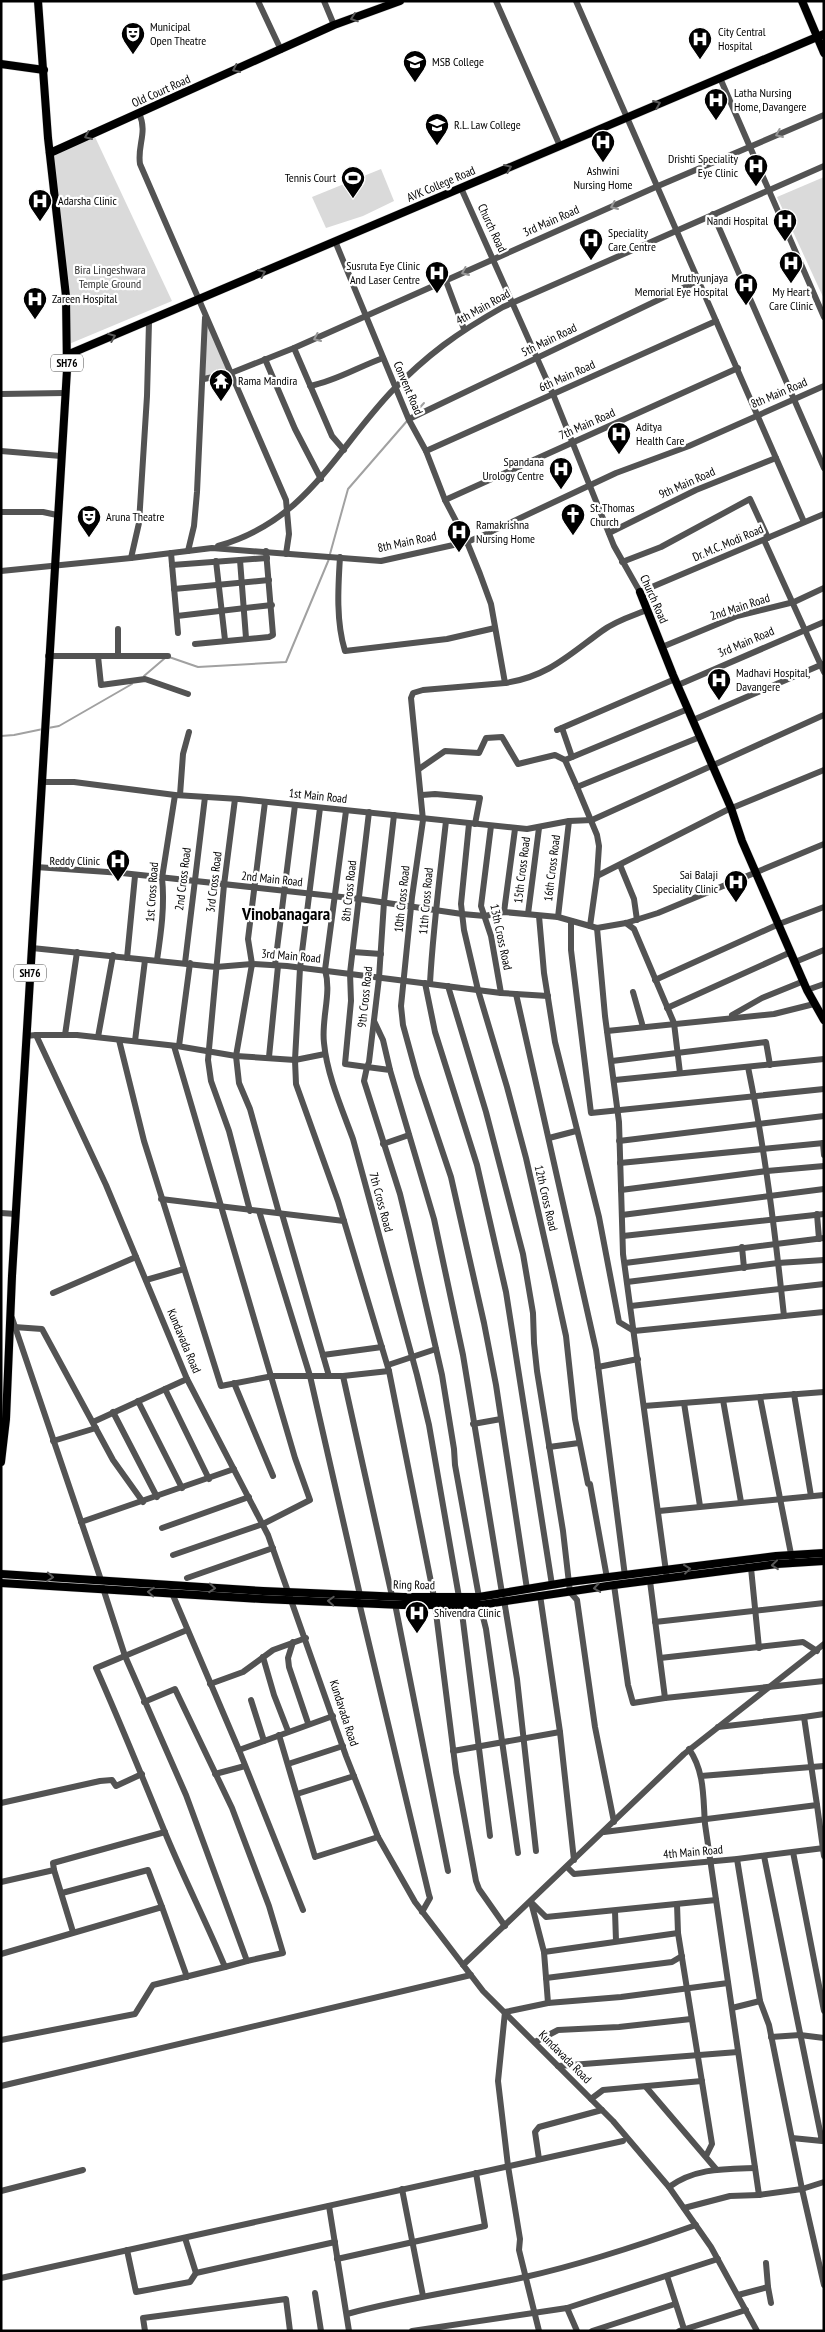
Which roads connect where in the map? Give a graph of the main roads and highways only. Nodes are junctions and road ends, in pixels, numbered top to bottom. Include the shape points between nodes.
1 (38, 1) edge
2 (400, 1) edge
3 (802, 1) edge
4 (820, 35) edge
5 (824, 53) edge
6 (1, 63) edge
7 (44, 68) junction
8 (50, 153) junction
9 (67, 355) junction
10 (640, 592) road end
11 (822, 1016) edge
12 (4, 1415) edge
13 (1, 1462) edge
14 (824, 1553) edge
15 (792, 1559) junction
16 (824, 1561) edge
17 (1, 1574) edge
18 (667, 1575) junction
19 (1, 1583) edge
20 (102, 1584) junction
21 (503, 1597) junction
22 (359, 1599) junction
23 (394, 1600) junction
24 (460, 1601) junction

1 - 7 main road, SH76
2 -> 8 main road, Old Court Road via 334,25
3 - 4 main road
4 - 5 main road
9 -> 4 main road, AVK College Road
6 - 7 main road
7 - 8 main road, SH76
8 - 9 main road, SH76 via 66,296
9 - 12 main road, SH76
10 - 11 main road, Church Road via 755,871
12 - 13 main road, SH76
14 - 15 main road, Ring Road
15 - 16 main road, Ring Road
18 -> 15 main road, Ring Road
15 -> 18 main road, Ring Road via 751,1568
17 -> 20 main road, Ring Road
18 -> 21 main road, Ring Road via 650,1581 570,1592
18 - 21 main road, Ring Road via 569,1582 526,1589
19 - 20 main road, Ring Road
20 -> 22 main road, Ring Road via 290,1592
22 -> 20 main road, Ring Road via 293,1600 172,1593
21 - 24 main road, Ring Road
22 - 23 main road, Ring Road
23 - 24 main road, Ring Road via 434,1597
23 - 24 main road, Ring Road via 435,1606

